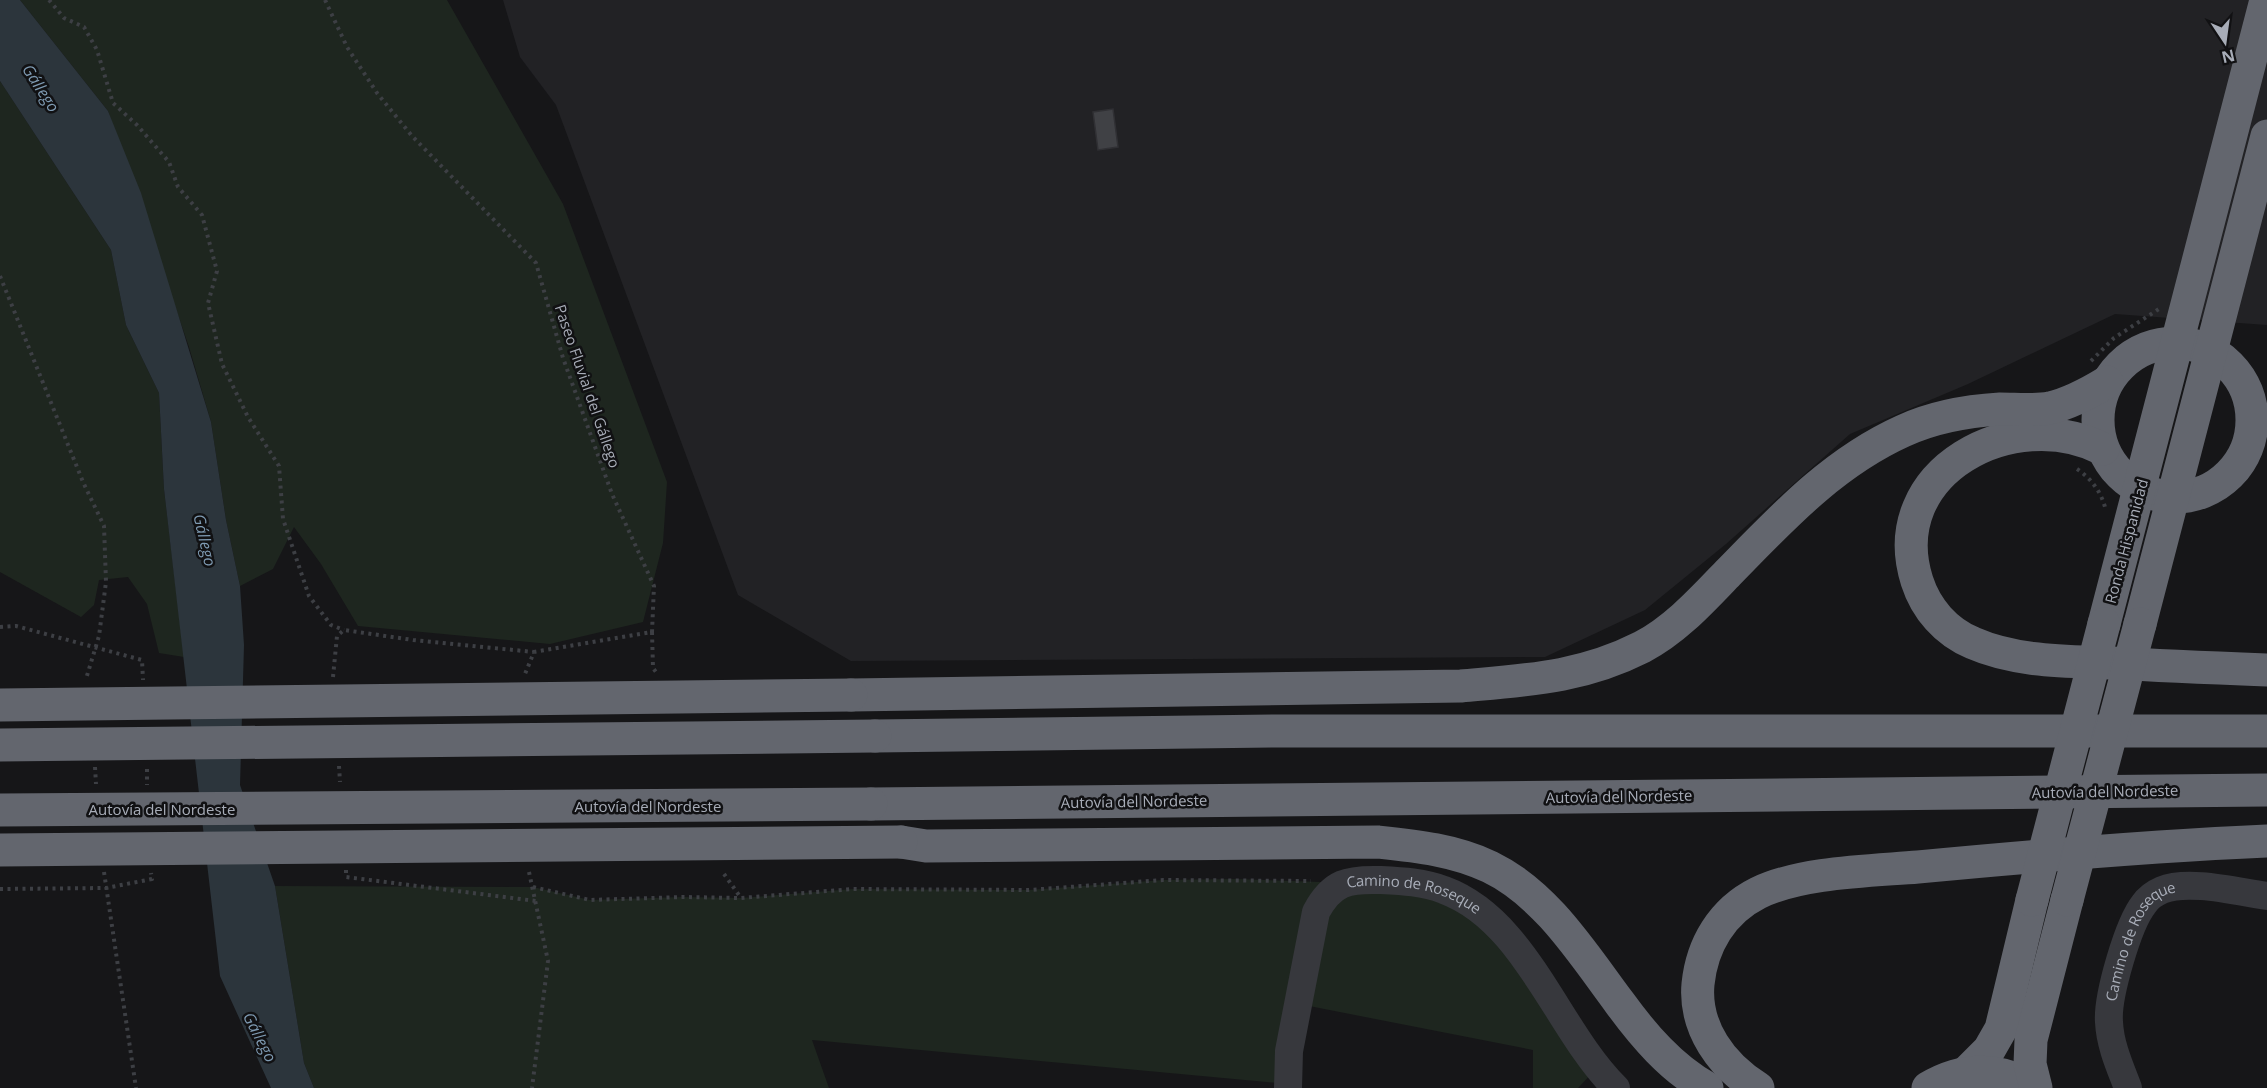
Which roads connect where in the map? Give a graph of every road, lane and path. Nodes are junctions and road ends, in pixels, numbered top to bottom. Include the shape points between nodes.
1 (49, 0) edge
2 (325, 0) edge
3 (2266, 0) edge
4 (2267, 136) edge
5 (0, 276) edge
6 (2162, 306) dead end
7 (2178, 342) junction
8 (2211, 351) junction
9 (2099, 372) junction
10 (2103, 449) junction
11 (2077, 469) dead end
12 (2139, 489) junction
13 (2173, 497) junction
14 (2107, 516) dead end
15 (344, 630) junction
16 (534, 652) junction
17 (2267, 670) edge
18 (525, 674) dead end
19 (333, 678) dead end
20 (87, 687) dead end
21 (940, 694) junction
22 (0, 705) edge
23 (1521, 731) junction
24 (2267, 731) edge
25 (0, 745) edge
26 (94, 758) dead end
27 (338, 760) dead end
28 (340, 783) dead end
29 (2267, 790) edge
30 (97, 794) dead end
31 (1515, 797) junction
32 (0, 810) edge
33 (2267, 841) edge
34 (901, 842) junction
35 (2169, 846) junction
36 (0, 850) edge
37 (2267, 853) edge
38 (104, 864) dead end
39 (346, 865) dead end
40 (529, 872) dead end
41 (724, 874) dead end
42 (533, 887) junction
43 (1335, 887) junction
44 (2267, 896) edge
45 (741, 898) junction
46 (536, 901) junction
47 (1967, 1072) junction
48 (136, 1088) edge
49 (532, 1088) edge
50 (1288, 1088) edge
51 (1616, 1088) edge
52 (1707, 1088) edge
53 (1758, 1088) edge
54 (1928, 1088) edge
55 (2035, 1088) edge
56 (2128, 1088) edge

1 - 15 path via 64,18 84,27 97,50 113,104 169,162 178,187 202,215 217,271 208,303 222,364 248,417 279,466 284,519 309,596 331,625
2 - 16 path, Paseo Fluvial del Gállego via 347,47 377,93 412,136 536,263 562,358 612,494 654,586 652,632
3 - 7 highway, Ronda Hispanidad
4 - 8 highway, Ronda Hispanidad
5 - 20 path via 104,526 106,582 99,636 86,675
6 - 9 path via 2114,338
7 - 8 highway
7 - 9 highway via 2154,345 2132,356 2114,372
7 - 12 highway, Ronda Hispanidad
8 - 13 highway, Ronda Hispanidad
8 - 13 highway via 2224,360 2244,385 2250,400 2252,431 2231,474 2204,492
9 - 10 highway via 2103,393 2098,415
9 - 21 highway via 2087,394 2047,408 1998,409 1938,418 1868,448 1798,502 1675,624 1644,646 1570,674 1461,686
10 - 12 highway via 2122,476
10 - 17 highway via 2062,435 2017,436 1985,444 1941,474 1918,506 1911,540 1915,573 1931,610 1944,625 1971,643 2019,656
11 - 14 path via 2098,490
12 - 13 highway
12 - 47 highway, Ronda Hispanidad, bridge via 2001,1029 1989,1050
13 - 55 highway, Ronda Hispanidad, bridge via 2031,1040
15 - 16 path
15 - 19 path via 337,636
16 - 18 path
21 - 22 highway, bridge
21 - 23 highway via 1039,705 1372,710
23 - 24 highway
23 - 25 highway, bridge
26 - 30 path
27 - 28 path
29 - 31 highway, Autovía del Nordeste
31 - 32 highway, Autovía del Nordeste, bridge
31 - 34 highway via 1468,820 1136,826 926,836
33 - 35 highway
34 - 36 highway, bridge
34 - 52 highway via 926,846 1378,842 1467,857 1507,877 1543,906 1655,1046 1678,1069
35 - 37 highway via 2184,854
35 - 53 highway via 1848,873 1791,882 1758,893 1733,911 1713,936 1698,989 1699,1009 1710,1041 1733,1069
38 - 48 path
39 - 46 path via 346,877
40 - 42 path
41 - 45 path
42 - 45 path via 590,900
42 - 46 path
43 - 45 path via 1285,879 1163,880 1029,890 853,889
43 - 50 street, Camino de Roseque via 1323,899 1312,927 1289,1052
43 - 51 street, Camino de Roseque via 1348,881 1399,881 1443,889 1460,897 1499,928 1520,953 1585,1050
44 - 56 street, Camino de Roseque via 2178,886 2164,889 2145,902 2132,924 2108,1012 2113,1046
46 - 49 path via 548,961
47 - 54 highway, Ronda Hispanidad
47 - 55 highway, Ronda Hispanidad via 2003,1074

